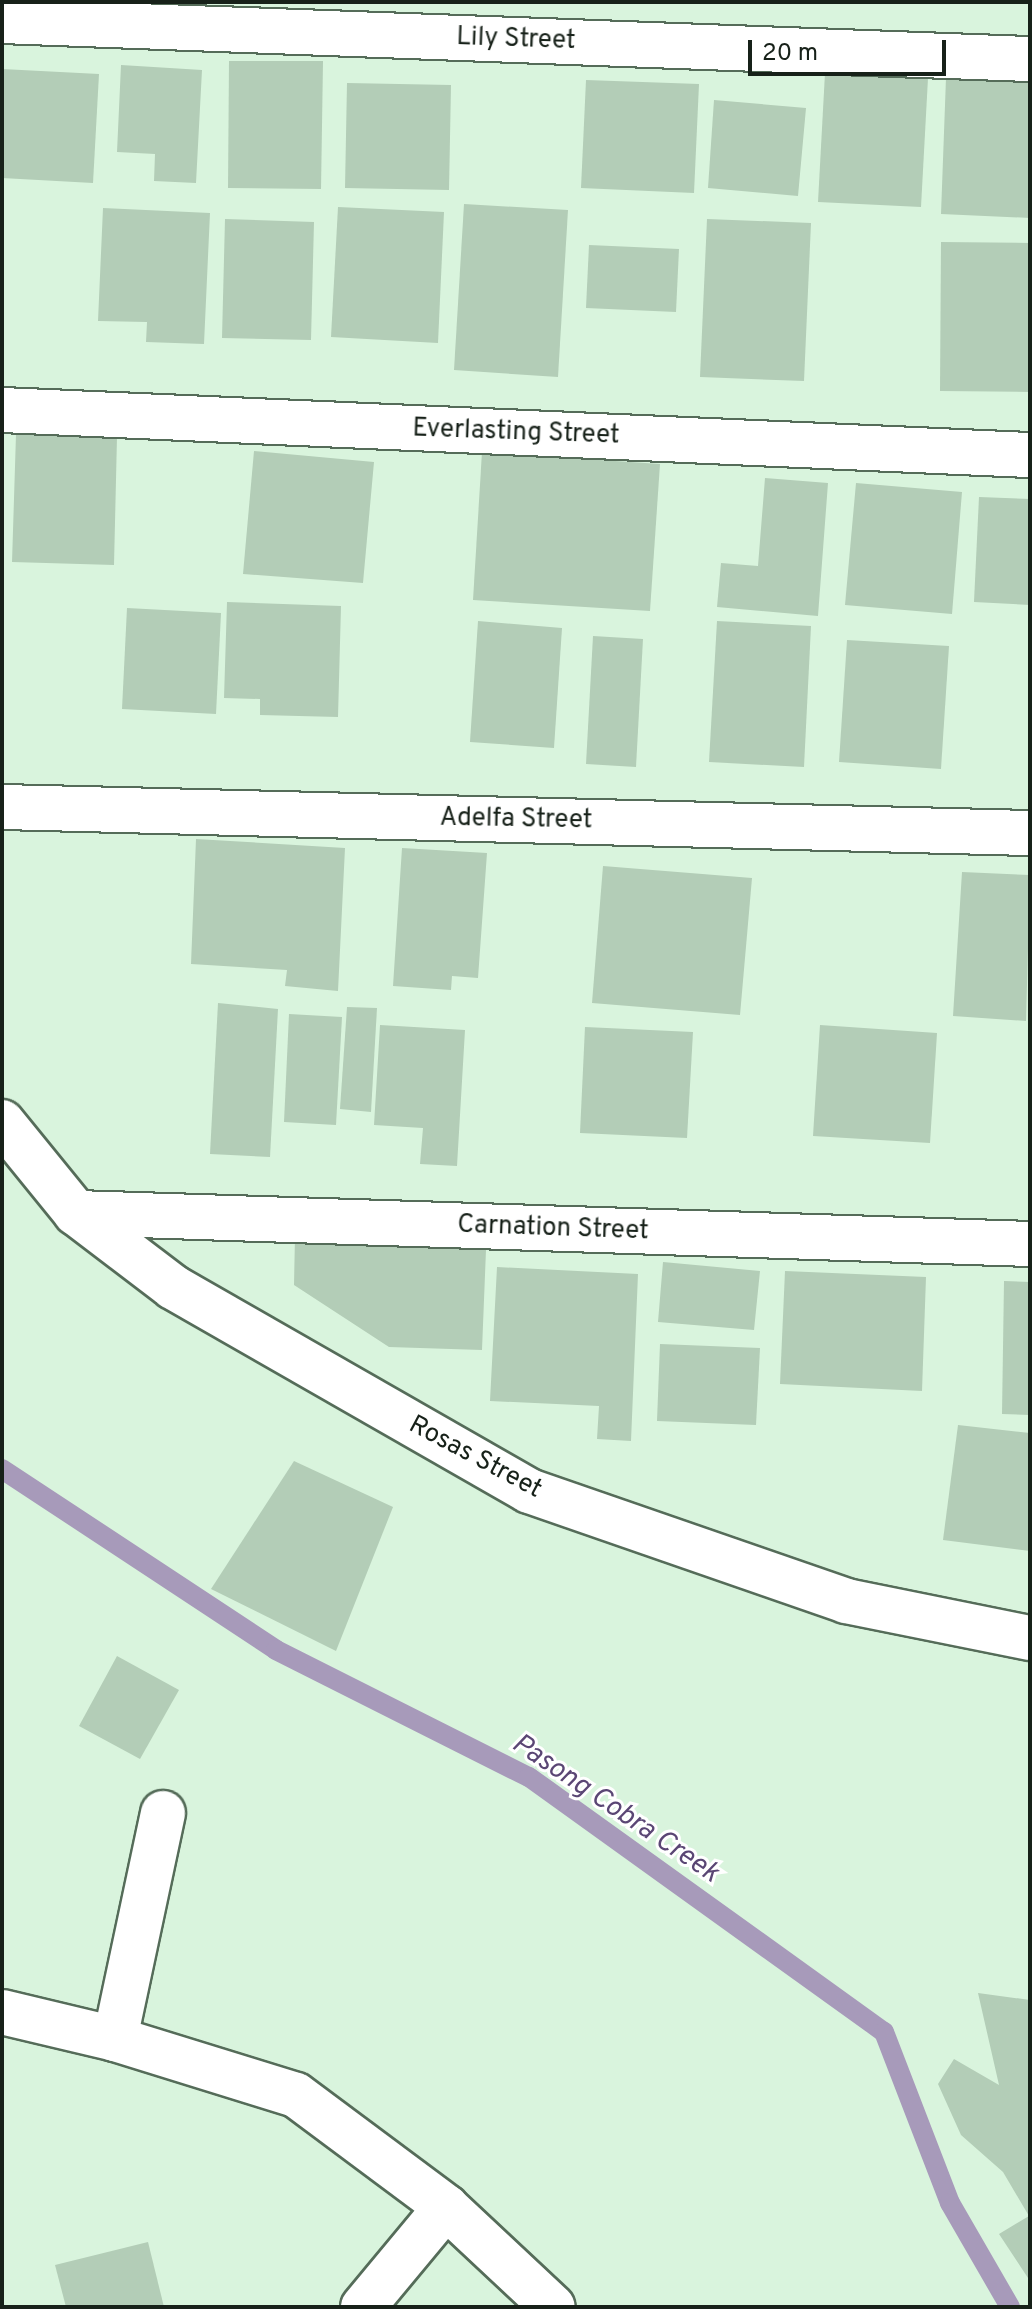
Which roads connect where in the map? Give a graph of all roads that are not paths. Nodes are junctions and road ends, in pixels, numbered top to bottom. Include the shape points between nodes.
1 (2, 21) edge
2 (1030, 59) edge
3 (2, 410) edge
4 (1030, 455) edge
5 (2, 807) edge
6 (1030, 833) edge
7 (2, 1122) edge
8 (76, 1213) junction
9 (1030, 1244) edge
10 (1030, 1638) edge
11 (163, 1813) dead end
12 (2, 2012) edge
13 (115, 2039) junction
14 (446, 2207) junction
15 (363, 2307) edge
16 (553, 2307) edge

1 - 2 street, Lily Street
3 - 4 street, Everlasting Street
5 - 6 street, Adelfa Street
7 - 8 street, Rosas Street
8 - 9 street, Carnation Street
8 - 10 street, Rosas Street via 173,1287 529,1491 846,1601
11 - 13 street
12 - 13 street
13 - 14 street via 296,2095
14 - 15 street
14 - 16 street

